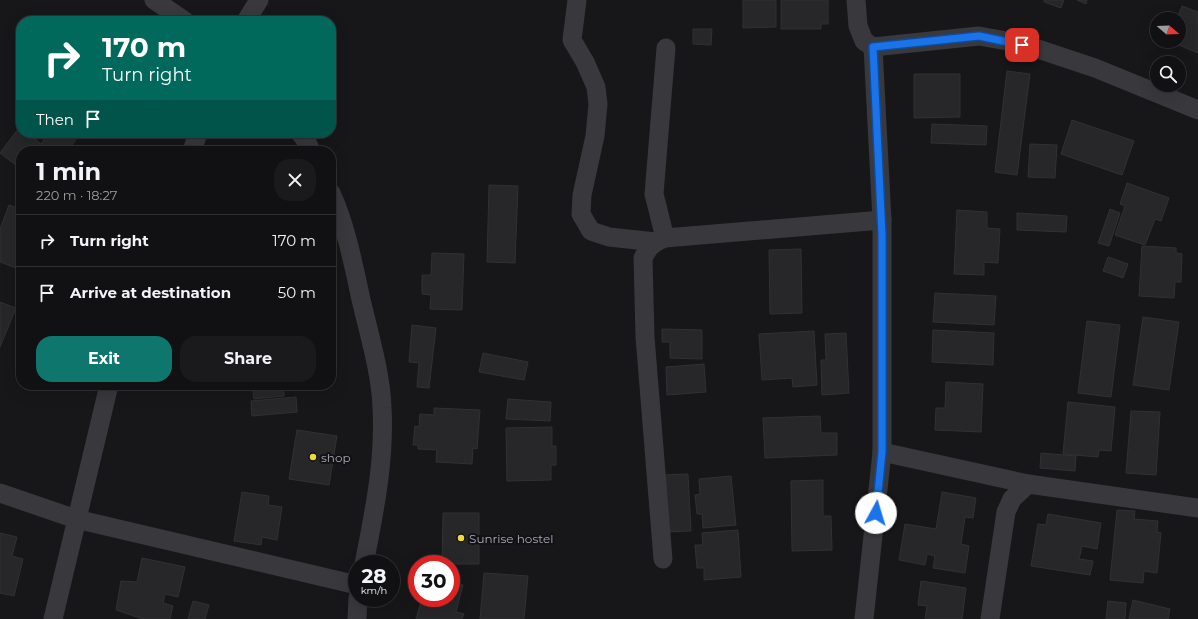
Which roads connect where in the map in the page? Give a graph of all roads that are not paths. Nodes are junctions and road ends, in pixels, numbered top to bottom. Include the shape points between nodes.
1 (154, 0) edge
2 (259, 0) edge
3 (577, 0) edge
4 (856, 0) edge
5 (178, 16) edge
6 (249, 16) edge
7 (873, 47) junction
8 (666, 48) dead end
9 (1198, 110) edge
10 (336, 203) edge
11 (882, 220) junction
12 (660, 240) junction
13 (108, 390) edge
14 (882, 452) junction
15 (1028, 484) junction
16 (0, 493) edge
17 (1198, 508) edge
18 (76, 519) junction
19 (366, 555) edge
20 (663, 559) dead end
21 (348, 583) edge
22 (358, 607) edge
23 (53, 619) edge
24 (357, 619) edge
25 (864, 619) edge
26 (990, 619) edge

1 - 5 street
2 - 6 street
3 - 12 street via 572,40 596,86 598,104 581,214 591,231 609,237
4 - 7 street via 858,26 864,41
7 - 9 street via 979,36 1007,41 1095,68
7 - 11 street
8 - 12 street via 654,194
10 - 19 street via 353,261 378,374 382,408 377,497
11 - 12 street
11 - 14 street
12 - 20 street via 653,243 643,258 647,366
13 - 18 street
14 - 15 street
14 - 25 street
15 - 17 street
15 - 26 street via 1012,499 1006,512
16 - 18 street
18 - 21 street
18 - 23 street
22 - 24 street

